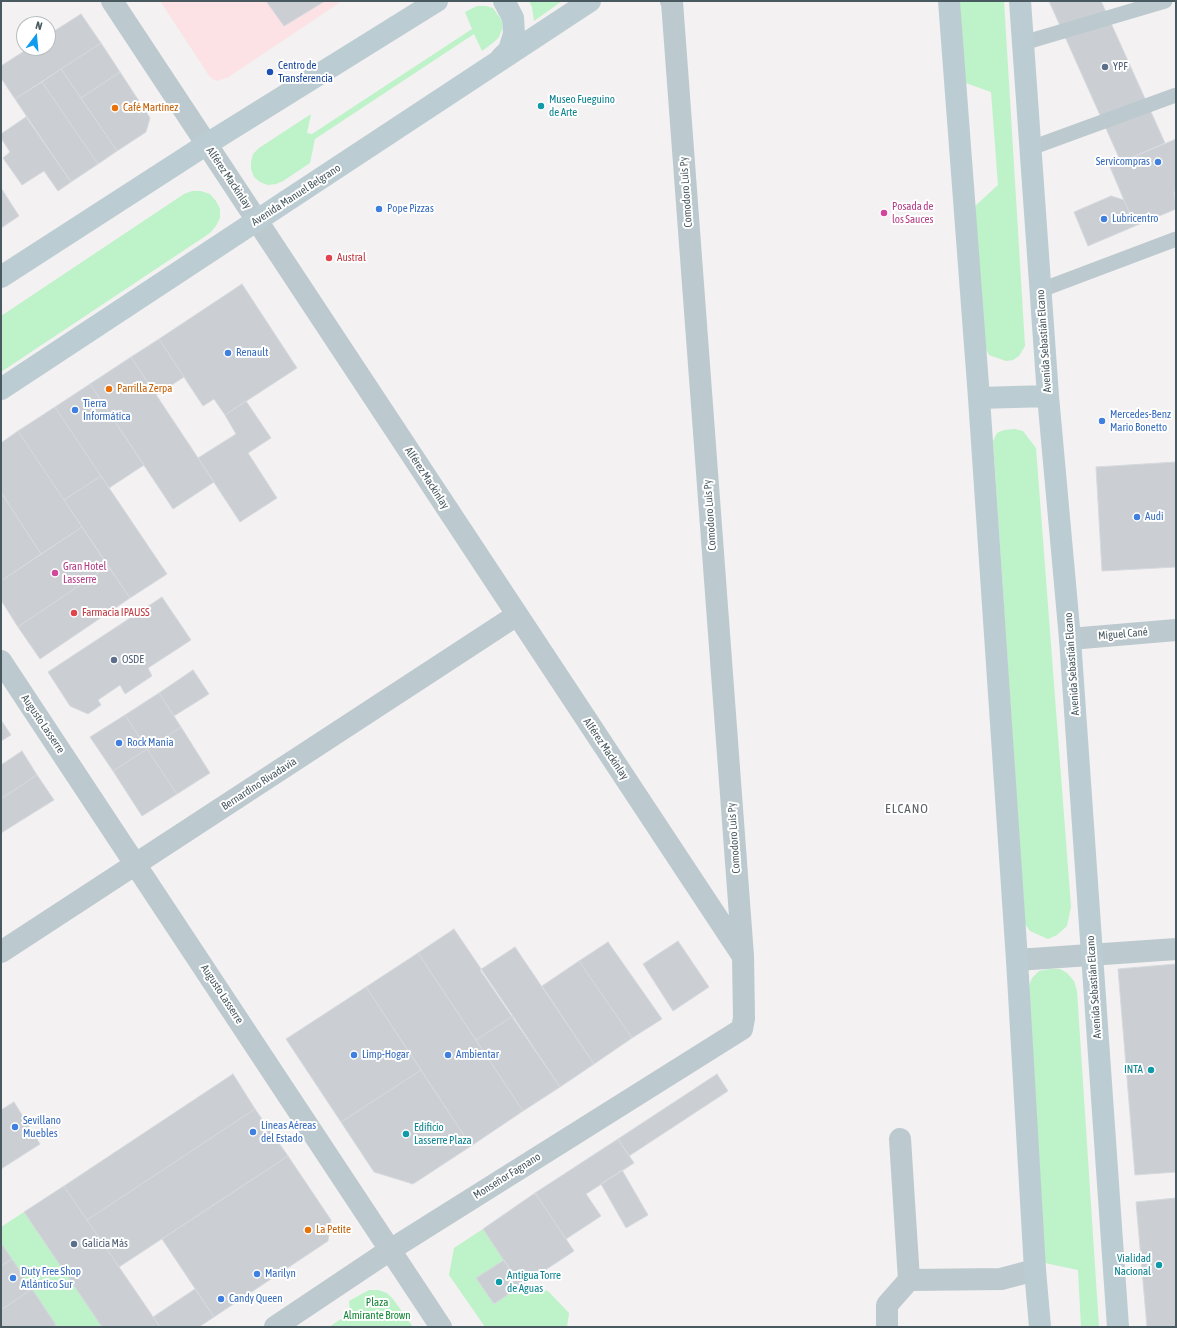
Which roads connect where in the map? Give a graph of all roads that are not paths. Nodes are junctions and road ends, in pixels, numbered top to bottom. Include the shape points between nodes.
1 (112, 1) edge
2 (437, 1) edge
3 (504, 1) edge
4 (590, 1) edge
5 (671, 1) edge
6 (949, 1) edge
7 (1020, 1) edge
8 (1165, 1) edge
9 (1023, 43) junction
10 (498, 62) junction
11 (1176, 95) edge
12 (207, 144) junction
13 (1031, 148) junction
14 (257, 220) junction
15 (1176, 239) edge
16 (1, 277) edge
17 (1041, 290) junction
18 (1, 389) edge
19 (1048, 396) junction
20 (979, 398) junction
21 (517, 615) junction
22 (1176, 630) edge
23 (1070, 639) junction
24 (1, 661) edge
25 (137, 865) junction
26 (1176, 949) edge
27 (1, 952) edge
28 (1092, 955) junction
29 (743, 956) junction
30 (1018, 960) junction
31 (742, 1029) joint
32 (900, 1139) dead end
33 (390, 1250) junction
34 (1035, 1270) junction
35 (909, 1280) junction
36 (275, 1327) edge
37 (441, 1327) edge
38 (887, 1327) edge
39 (1040, 1327) edge
40 (1118, 1327) edge

1 - 12 street, Alférez Mackinlay
2 - 12 main road
3 - 10 main road via 513,18 514,34 509,50
4 - 10 main road, Avenida Manuel Belgrano
5 - 29 street, Comodoro Luis Py
6 - 20 main road
7 - 9 main road, Avenida Sebastián Elcano
8 - 9 lane
9 - 13 main road, Avenida Sebastián Elcano
10 - 14 main road, Avenida Manuel Belgrano
11 - 13 lane
12 - 14 street, Alférez Mackinlay
12 - 16 main road
13 - 17 main road, Avenida Sebastián Elcano
14 - 18 main road, Avenida Manuel Belgrano
14 - 21 street, Alférez Mackinlay
15 - 17 lane
17 - 19 main road, Avenida Sebastián Elcano
19 - 20 main road
19 - 23 main road, Avenida Sebastián Elcano
20 - 30 main road
21 - 25 street, Bernardino Rivadavia
21 - 29 street, Alférez Mackinlay
22 - 23 street, Miguel Cané
23 - 28 main road, Avenida Sebastián Elcano
24 - 25 street, Augusto Lasserre
25 - 27 street, Bernardino Rivadavia
25 - 33 street, Augusto Lasserre
26 - 28 street
28 - 30 street
28 - 40 main road, Avenida Sebastián Elcano
29 - 31 street, Comodoro Luis Py
30 - 34 main road
31 - 33 street, Monseñor Fagnano
32 - 35 street
33 - 36 street, Monseñor Fagnano
33 - 37 street, Augusto Lasserre
34 - 35 street via 1001,1279
34 - 39 main road
35 - 38 street via 887,1305

